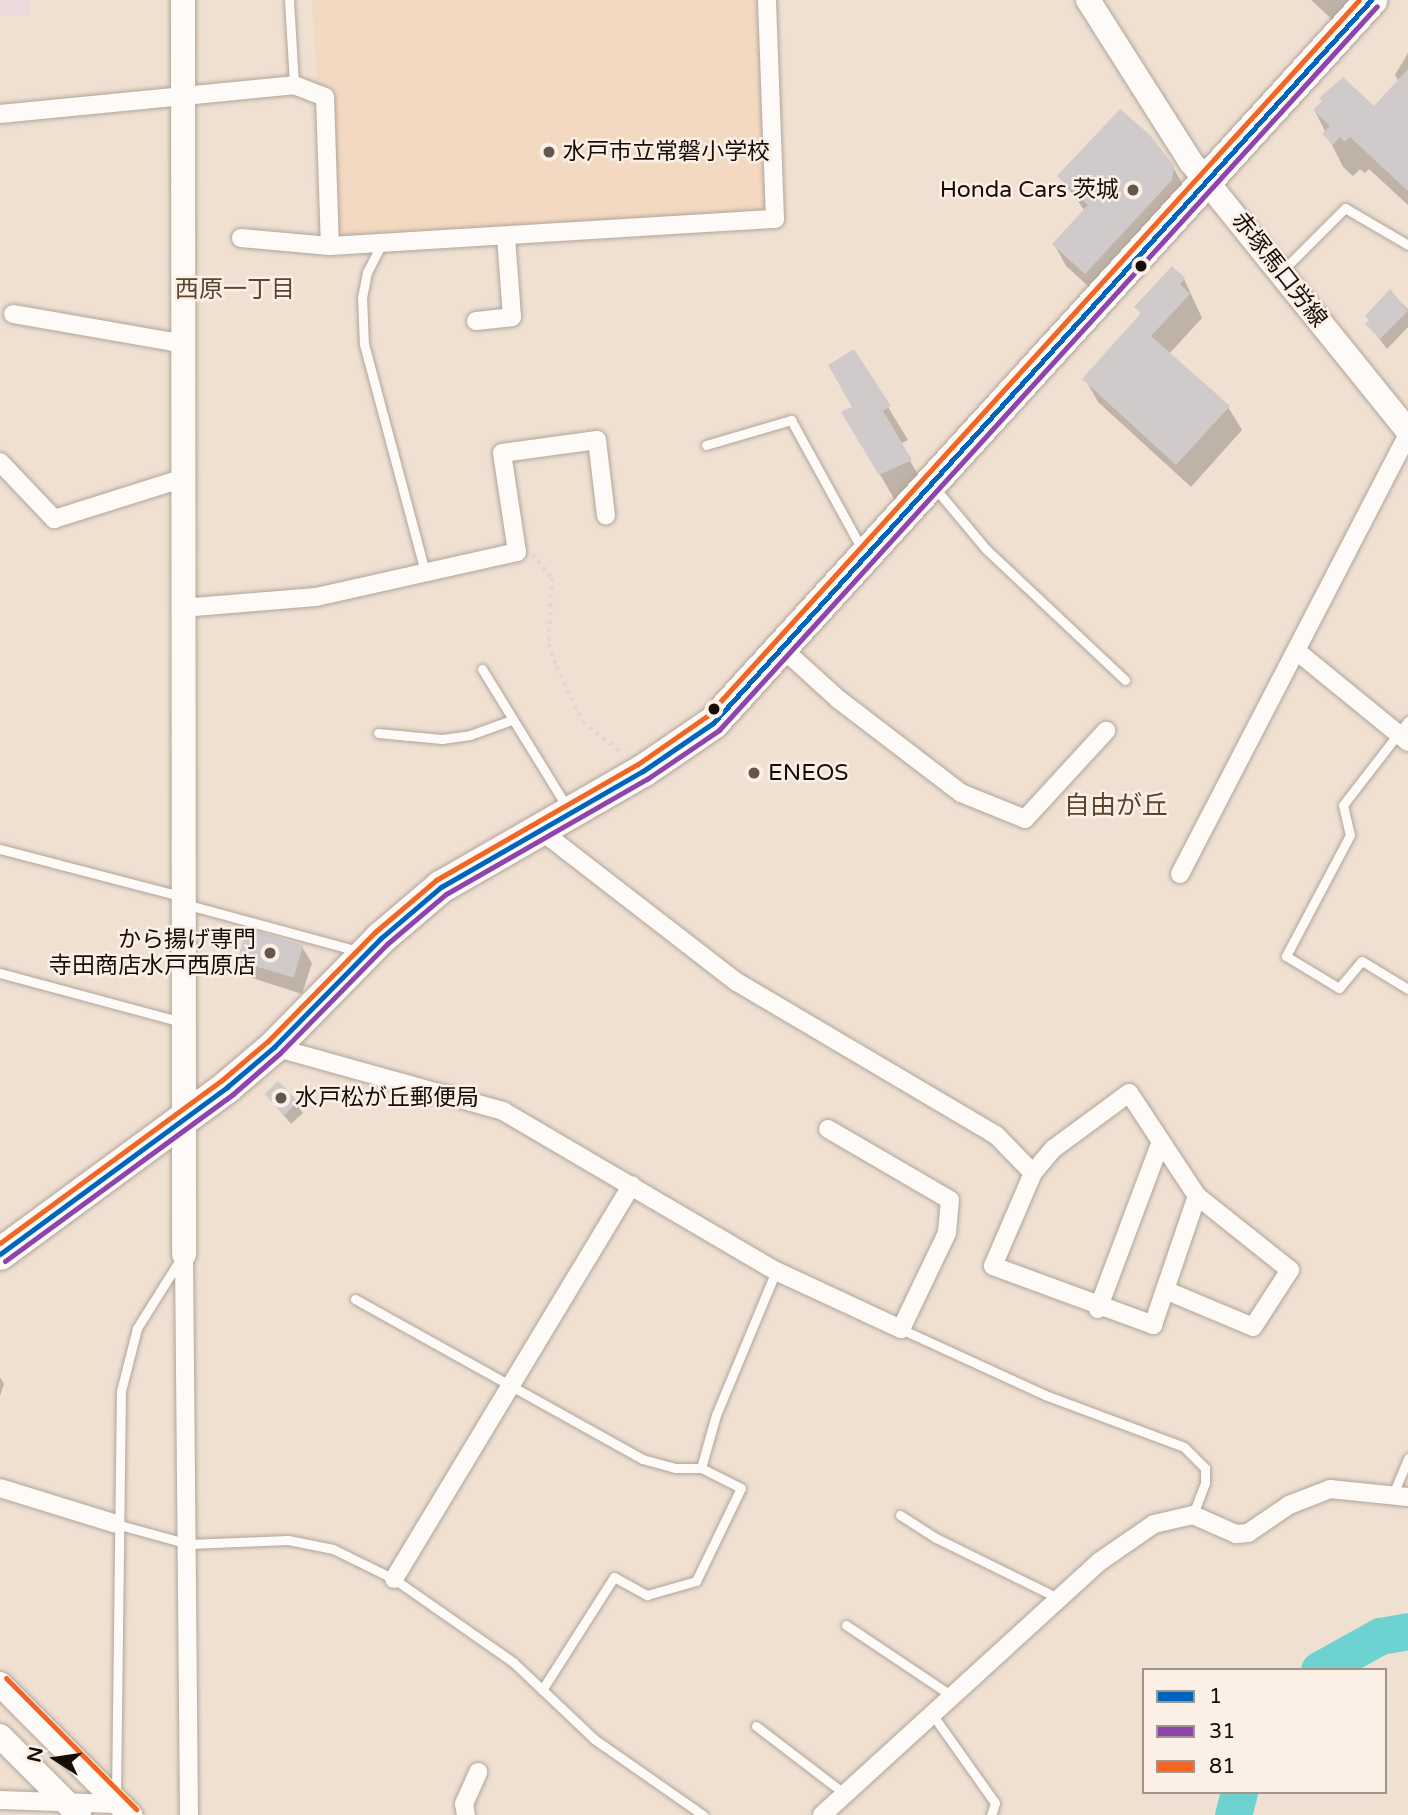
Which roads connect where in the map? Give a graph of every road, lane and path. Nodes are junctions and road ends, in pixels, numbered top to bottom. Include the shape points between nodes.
1 (183, 0) edge
2 (289, 0) edge
3 (767, 0) edge
4 (1088, 0) edge
5 (1371, 0) edge
6 (294, 85) junction
7 (184, 95) junction
8 (0, 114) edge
9 (1206, 180) junction
10 (506, 237) junction
11 (241, 238) dead end
12 (382, 243) junction
13 (330, 246) junction
14 (1408, 246) edge
15 (1280, 272) junction
16 (13, 314) dead end
17 (476, 321) dead end
18 (185, 344) junction
19 (1408, 433) edge
20 (706, 445) dead end
21 (0, 462) edge
22 (184, 478) junction
23 (932, 484) junction
24 (606, 516) dead end
25 (517, 552) junction
26 (866, 556) junction
27 (425, 571) junction
28 (182, 608) junction
29 (784, 650) junction
30 (1298, 653) junction
31 (482, 669) dead end
32 (1125, 680) dead end
33 (512, 720) junction
34 (1106, 731) dead end
35 (378, 733) dead end
36 (1405, 733) edge
37 (627, 757) dead end
38 (571, 813) junction
39 (540, 830) junction
40 (0, 849) edge
41 (1180, 874) dead end
42 (184, 900) junction
43 (366, 953) junction
44 (0, 973) edge
45 (1408, 989) edge
46 (183, 1022) junction
47 (274, 1047) junction
48 (182, 1123) junction
49 (828, 1129) dead end
50 (1161, 1141) junction
51 (1033, 1173) junction
52 (632, 1185) junction
53 (1198, 1196) junction
54 (0, 1254) edge
55 (184, 1254) junction
56 (776, 1271) junction
57 (1165, 1290) junction
58 (355, 1299) dead end
59 (1098, 1308) junction
60 (901, 1329) junction
61 (508, 1385) junction
62 (1408, 1458) edge
63 (701, 1468) junction
64 (0, 1488) edge
65 (1401, 1495) edge
66 (900, 1515) dead end
67 (1193, 1515) junction
68 (116, 1524) junction
69 (189, 1544) junction
70 (394, 1579) junction
71 (1058, 1598) junction
72 (846, 1625) dead end
73 (0, 1684) edge
74 (542, 1690) junction
75 (952, 1696) junction
76 (932, 1714) junction
77 (756, 1726) dead end
78 (0, 1736) edge
79 (478, 1772) dead end
80 (845, 1794) junction
81 (0, 1800) edge
82 (73, 1808) edge
83 (120, 1809) edge
84 (189, 1815) edge
85 (466, 1815) edge
86 (703, 1815) edge
87 (822, 1815) edge
88 (991, 1815) edge

1 - 7 street
2 - 6 lane
3 - 10 street via 775,219
4 - 9 street, 赤塚馬口労線 via 1176,141
5 - 9 highway
6 - 7 street
6 - 13 street via 325,97
7 - 8 street
7 - 18 street
9 - 15 street, 赤塚馬口労線
9 - 23 highway
10 - 12 street
10 - 17 street via 512,317
11 - 13 street
12 - 13 street
12 - 27 lane via 367,272 362,297 364,344
14 - 15 lane via 1345,208
15 - 19 street, 赤塚馬口労線
16 - 18 street
18 - 22 street
19 - 30 street
20 - 26 lane via 791,421
21 - 22 street via 54,519
22 - 28 street
23 - 26 highway
23 - 32 lane via 986,549
24 - 25 street via 597,440 502,453
25 - 27 street
25 - 37 path via 537,554 552,578 549,644 583,722
26 - 29 highway
27 - 28 street via 316,597
28 - 42 street
29 - 34 street via 838,699 961,793 1025,819
29 - 38 highway via 692,740
30 - 36 street
30 - 41 street
31 - 33 lane
33 - 35 lane via 442,738
33 - 38 lane
36 - 45 lane via 1343,805 1350,835 1286,956 1339,988 1362,961
38 - 39 highway
39 - 43 highway via 441,887
39 - 51 street via 737,982 996,1135
40 - 42 lane
42 - 43 lane
42 - 46 street
43 - 47 highway
44 - 46 lane
46 - 48 street
47 - 48 highway
47 - 52 street via 503,1111
48 - 54 highway
48 - 55 street
49 - 60 street via 950,1200 947,1233
50 - 51 street via 1129,1093 1053,1149
50 - 53 street
50 - 59 street
51 - 59 street via 993,1266
52 - 56 street
52 - 61 street
53 - 57 street
53 - 57 street via 1290,1270 1253,1327
55 - 68 lane via 137,1328 124,1378
55 - 69 street
56 - 60 street
56 - 63 lane via 716,1415
57 - 59 street via 1153,1325
58 - 61 lane
60 - 67 lane via 1045,1395 1184,1447 1205,1468 1205,1483
61 - 63 lane via 642,1459 675,1468
61 - 70 street
62 - 65 lane
63 - 74 lane via 741,1488 696,1581 647,1595 614,1577
64 - 68 street
65 - 67 street via 1330,1489 1236,1534
66 - 71 lane via 936,1538
67 - 71 street via 1154,1524 1131,1538
68 - 69 lane
68 - 83 lane
69 - 70 lane via 288,1540 333,1549
69 - 84 street
70 - 74 lane via 513,1662
71 - 75 street
72 - 75 lane
73 - 83 street
74 - 86 lane via 594,1739
75 - 76 street
76 - 80 street
76 - 88 lane via 995,1803
77 - 80 lane
78 - 82 street
79 - 85 street via 464,1804
80 - 87 street
81 - 82 street
82 - 83 street

